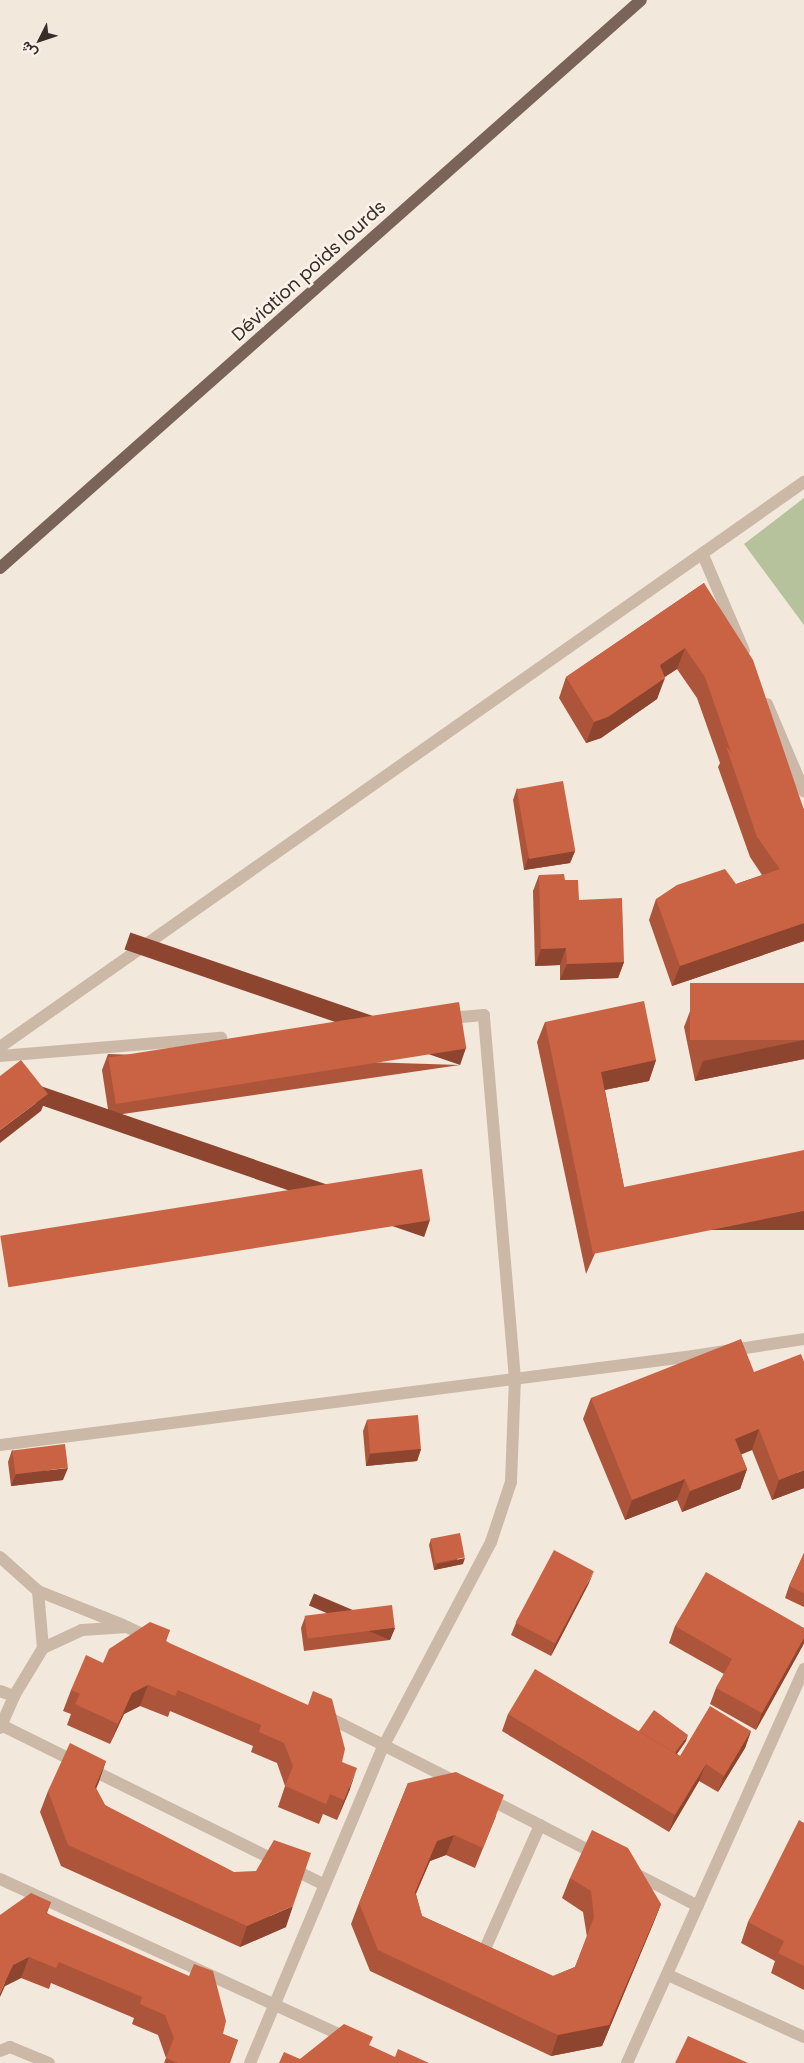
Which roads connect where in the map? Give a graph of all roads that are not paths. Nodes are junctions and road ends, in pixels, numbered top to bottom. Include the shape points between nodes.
1 (641, 0) edge
2 (804, 482) edge
3 (703, 555) junction
4 (0, 568) edge
5 (750, 664) edge
6 (761, 691) edge
7 (804, 791) edge
8 (435, 1019) edge
9 (239, 1036) edge
10 (0, 1047) edge
11 (0, 1056) edge
12 (804, 1339) edge
13 (515, 1379) junction
14 (0, 1445) edge
15 (0, 1557) edge
16 (38, 1590) junction
17 (127, 1627) junction
18 (163, 1643) edge
19 (43, 1648) junction
20 (804, 1669) edge
21 (0, 1691) edge
22 (14, 1696) junction
23 (314, 1710) edge
24 (1, 1727) edge
25 (384, 1745) junction
26 (540, 1825) junction
27 (0, 1879) edge
28 (325, 1885) junction
29 (698, 1906) junction
30 (484, 1952) edge
31 (668, 1975) junction
32 (274, 2005) junction
33 (804, 2037) edge
34 (361, 2044) edge
35 (0, 2051) edge
36 (49, 2063) edge
37 (250, 2063) edge
38 (627, 2063) edge

1 - 4 main road, Déviation poids lourds
2 - 3 street
3 - 5 street
3 - 10 street
6 - 7 street
8 - 13 street via 484,1015
9 - 11 street
12 - 13 street
13 - 14 street
13 - 25 street via 511,1482 490,1542
15 - 16 street
16 - 17 street
16 - 19 street
17 - 18 street
17 - 19 street via 82,1630
19 - 22 street
20 - 29 street
21 - 22 street
22 - 24 street
23 - 25 street
24 - 28 street
25 - 26 street
25 - 28 street
26 - 29 street
26 - 30 street
27 - 32 street
28 - 32 street
29 - 31 street
31 - 33 street
31 - 38 street
32 - 34 street
32 - 37 street
35 - 36 street via 10,2047

